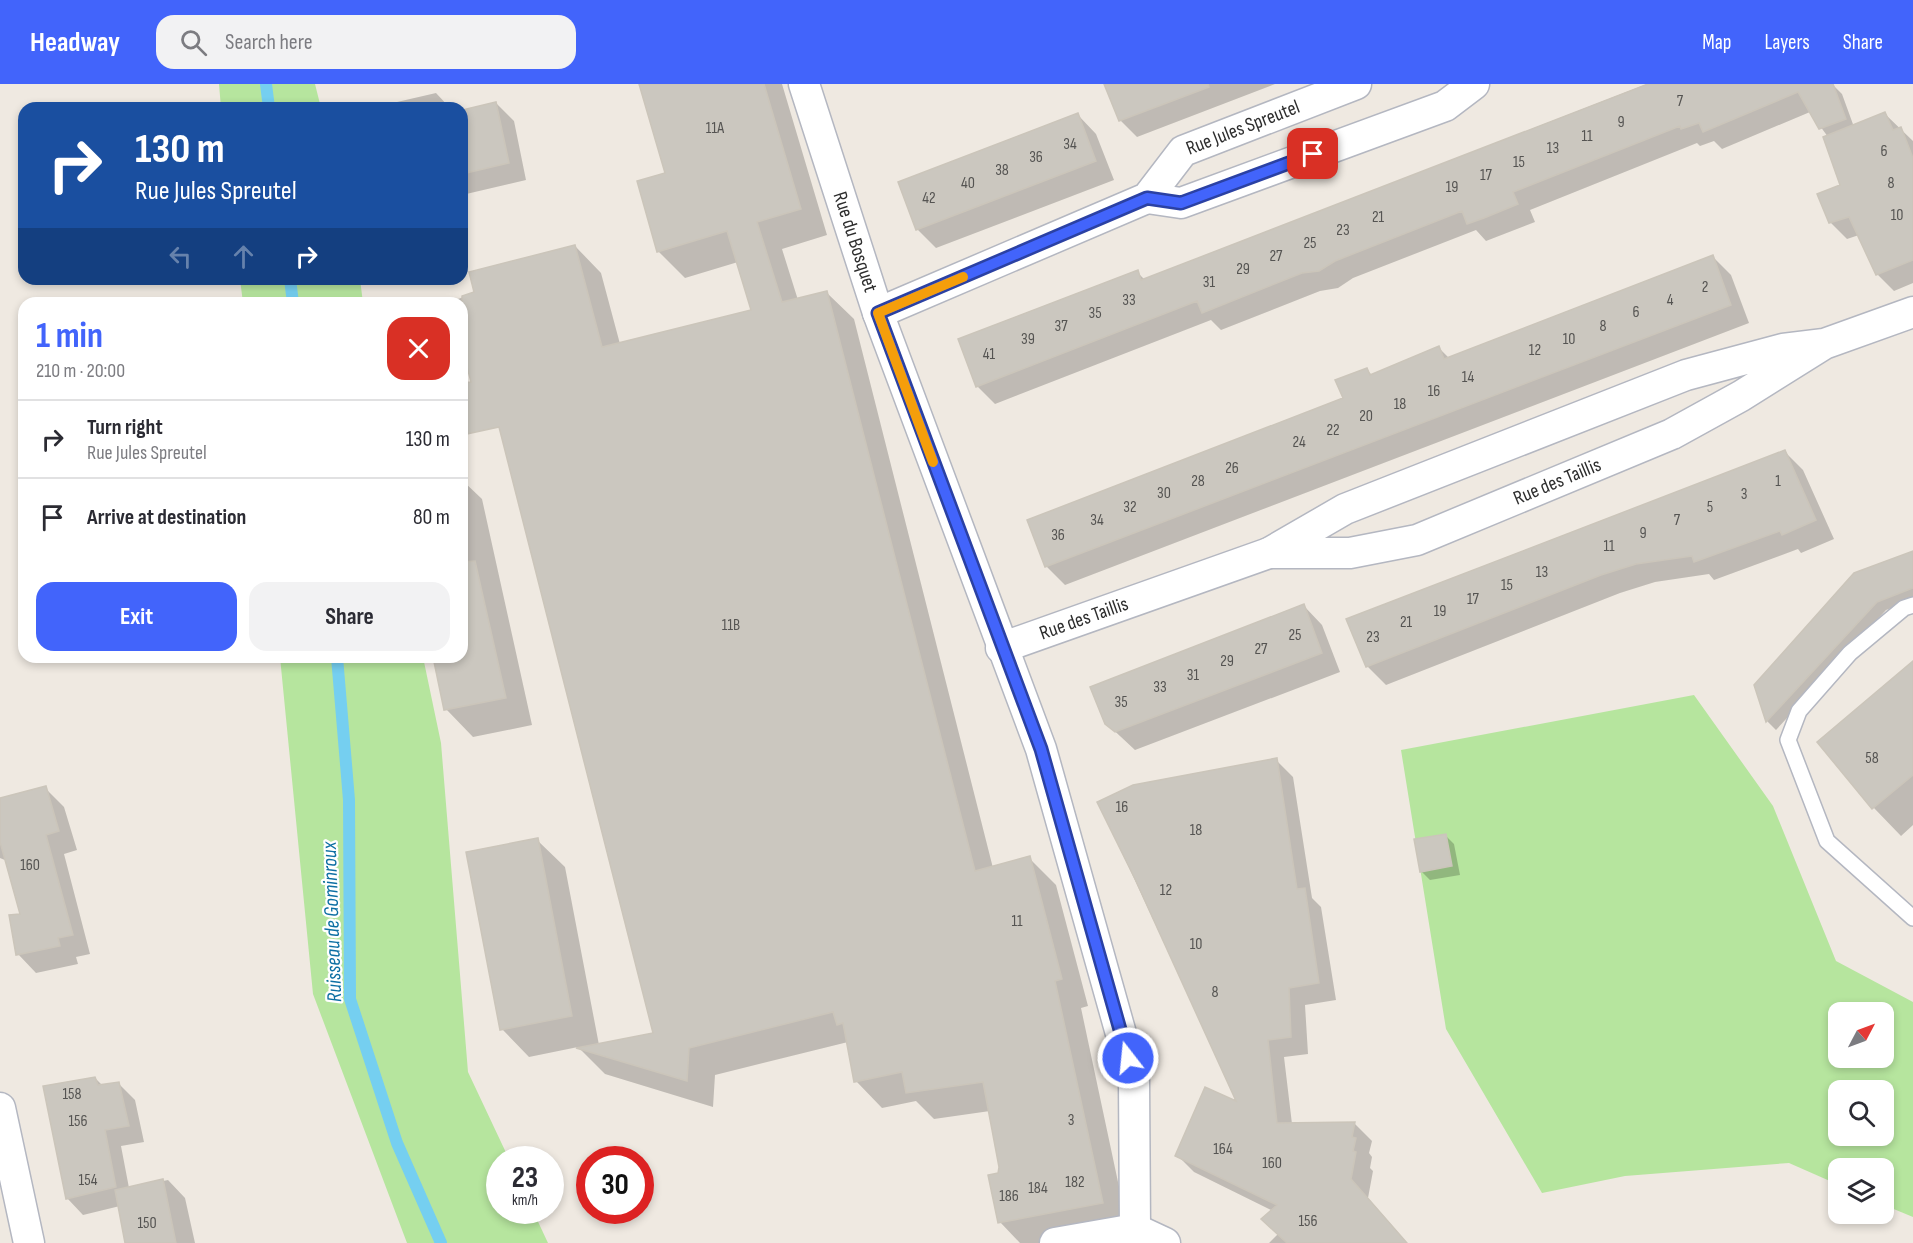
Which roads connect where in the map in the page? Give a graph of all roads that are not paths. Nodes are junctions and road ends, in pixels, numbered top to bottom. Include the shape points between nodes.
1 (804, 84) edge
2 (1356, 84) edge
3 (1474, 84) edge
4 (1147, 198) junction
5 (1913, 312) edge
6 (878, 313) junction
7 (1824, 344) junction
8 (1269, 553) junction
9 (1913, 605) edge
10 (1001, 648) junction
11 (1913, 918) edge
12 (0, 1108) edge
13 (1134, 1229) junction
14 (29, 1243) edge
15 (1055, 1243) edge
16 (1165, 1243) edge

1 - 6 street, Rue du Bosquet
2 - 4 street, Rue Jules Spreutel via 1183,151
3 - 4 street via 1446,106 1181,203
4 - 6 street, Rue Jules Spreutel
5 - 7 street, Rue des Taillis
6 - 10 street, Rue du Bosquet
7 - 8 street, Rue des Taillis via 1783,349 1686,375 1345,509
7 - 8 street, Rue des Taillis via 1672,434 1417,540 1350,554
8 - 10 street, Rue des Taillis
9 - 11 lane via 1904,608 1850,653 1799,711 1788,740 1827,841
10 - 13 street, Rue du Bosquet via 1041,749 1134,1080
12 - 14 street
13 - 15 street
13 - 16 street

